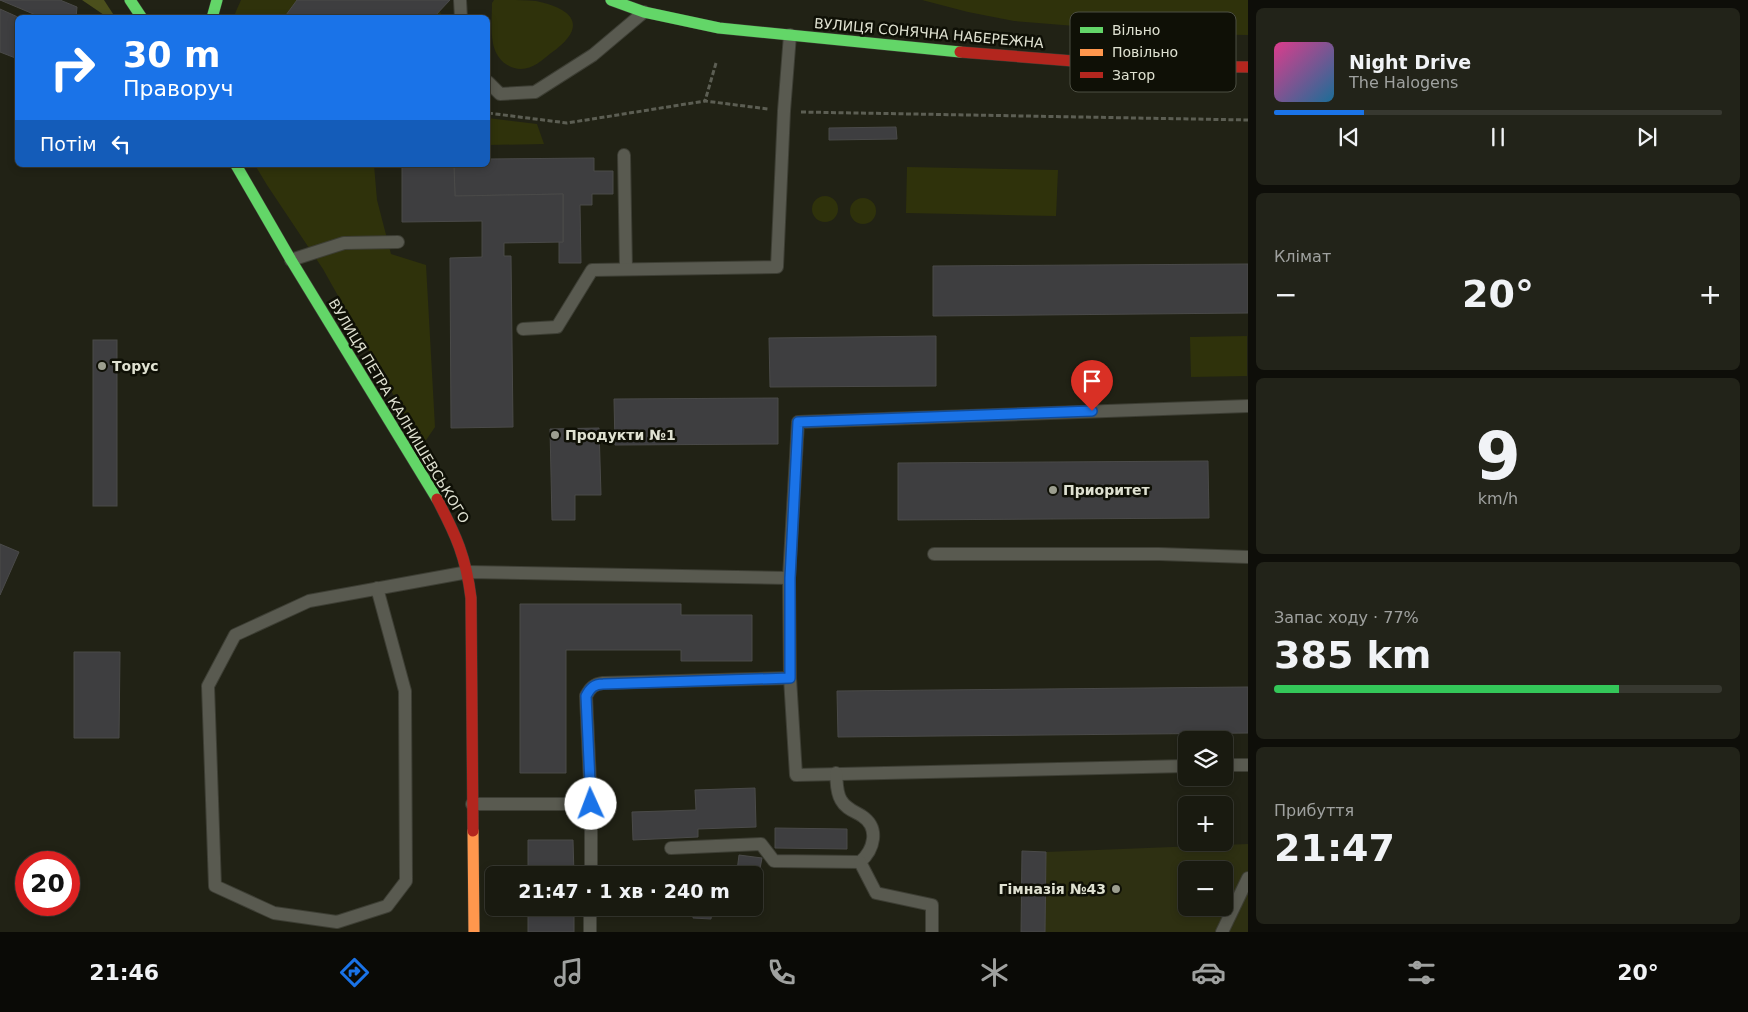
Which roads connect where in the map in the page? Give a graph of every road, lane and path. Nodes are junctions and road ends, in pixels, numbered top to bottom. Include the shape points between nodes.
1 (130, 0) edge
2 (217, 0) edge
3 (460, 0) edge
4 (611, 0) edge
5 (644, 12) junction
6 (140, 15) edge
7 (213, 15) edge
8 (461, 15) edge
9 (790, 35) junction
10 (1070, 61) edge
11 (716, 62) dead end
12 (490, 84) edge
13 (705, 101) junction
14 (784, 111) junction
15 (490, 113) edge
16 (1248, 120) edge
17 (624, 155) dead end
18 (237, 167) edge
19 (398, 242) dead end
20 (291, 260) junction
21 (626, 269) junction
22 (523, 329) dead end
23 (1248, 406) edge
24 (934, 554) dead end
25 (1248, 557) edge
26 (468, 572) junction
27 (790, 578) junction
28 (377, 588) junction
29 (790, 678) junction
30 (1233, 765) edge
31 (1248, 765) edge
32 (1178, 766) edge
33 (836, 773) junction
34 (472, 804) junction
35 (591, 804) junction
36 (671, 848) dead end
37 (860, 862) junction
38 (590, 866) edge
39 (1248, 878) edge
40 (590, 916) edge
41 (474, 932) edge
42 (590, 932) edge
43 (932, 932) edge
44 (1222, 932) edge

1 - 6 main road
2 - 7 main road
3 - 8 lane
4 - 5 main road, ВУЛИЦЯ СОНЯЧНА НАБЕРЕЖНА
5 - 9 main road, ВУЛИЦЯ СОНЯЧНА НАБЕРЕЖНА via 719,28
5 - 12 lane via 593,56 535,92 500,94
9 - 10 main road, ВУЛИЦЯ СОНЯЧНА НАБЕРЕЖНА
9 - 14 lane
11 - 13 path
13 - 14 path
13 - 15 path via 568,123
14 - 16 path
14 - 21 lane via 777,267
17 - 21 lane
18 - 20 main road, ВУЛИЦЯ ПЕТРА КАЛНИШЕВСЬКОГО
19 - 20 lane via 344,243
20 - 26 main road, ВУЛИЦЯ ПЕТРА КАЛНИШЕВСЬКОГО via 437,499 459,542
21 - 22 lane via 592,270 557,327
23 - 27 lane via 798,422
24 - 25 lane
26 - 27 lane
26 - 28 lane
26 - 34 main road, ВУЛИЦЯ ПЕТРА КАЛНИШЕВСЬКОГО via 471,598
27 - 29 lane
28 - 28 lane via 406,691 406,881 388,906 337,922 274,913 216,886 208,686 235,635 309,600
29 - 33 lane via 796,775
29 - 35 lane via 603,684 590,688 586,696
30 - 31 lane
32 - 33 lane
33 - 37 lane via 841,801 863,817 873,832 872,849
34 - 35 lane
34 - 41 main road, ВУЛИЦЯ ПЕТРА КАЛНИШЕВСЬКОГО
35 - 38 lane
36 - 37 lane via 761,844 774,861
37 - 43 lane via 876,893 932,905
39 - 44 lane
40 - 42 lane

